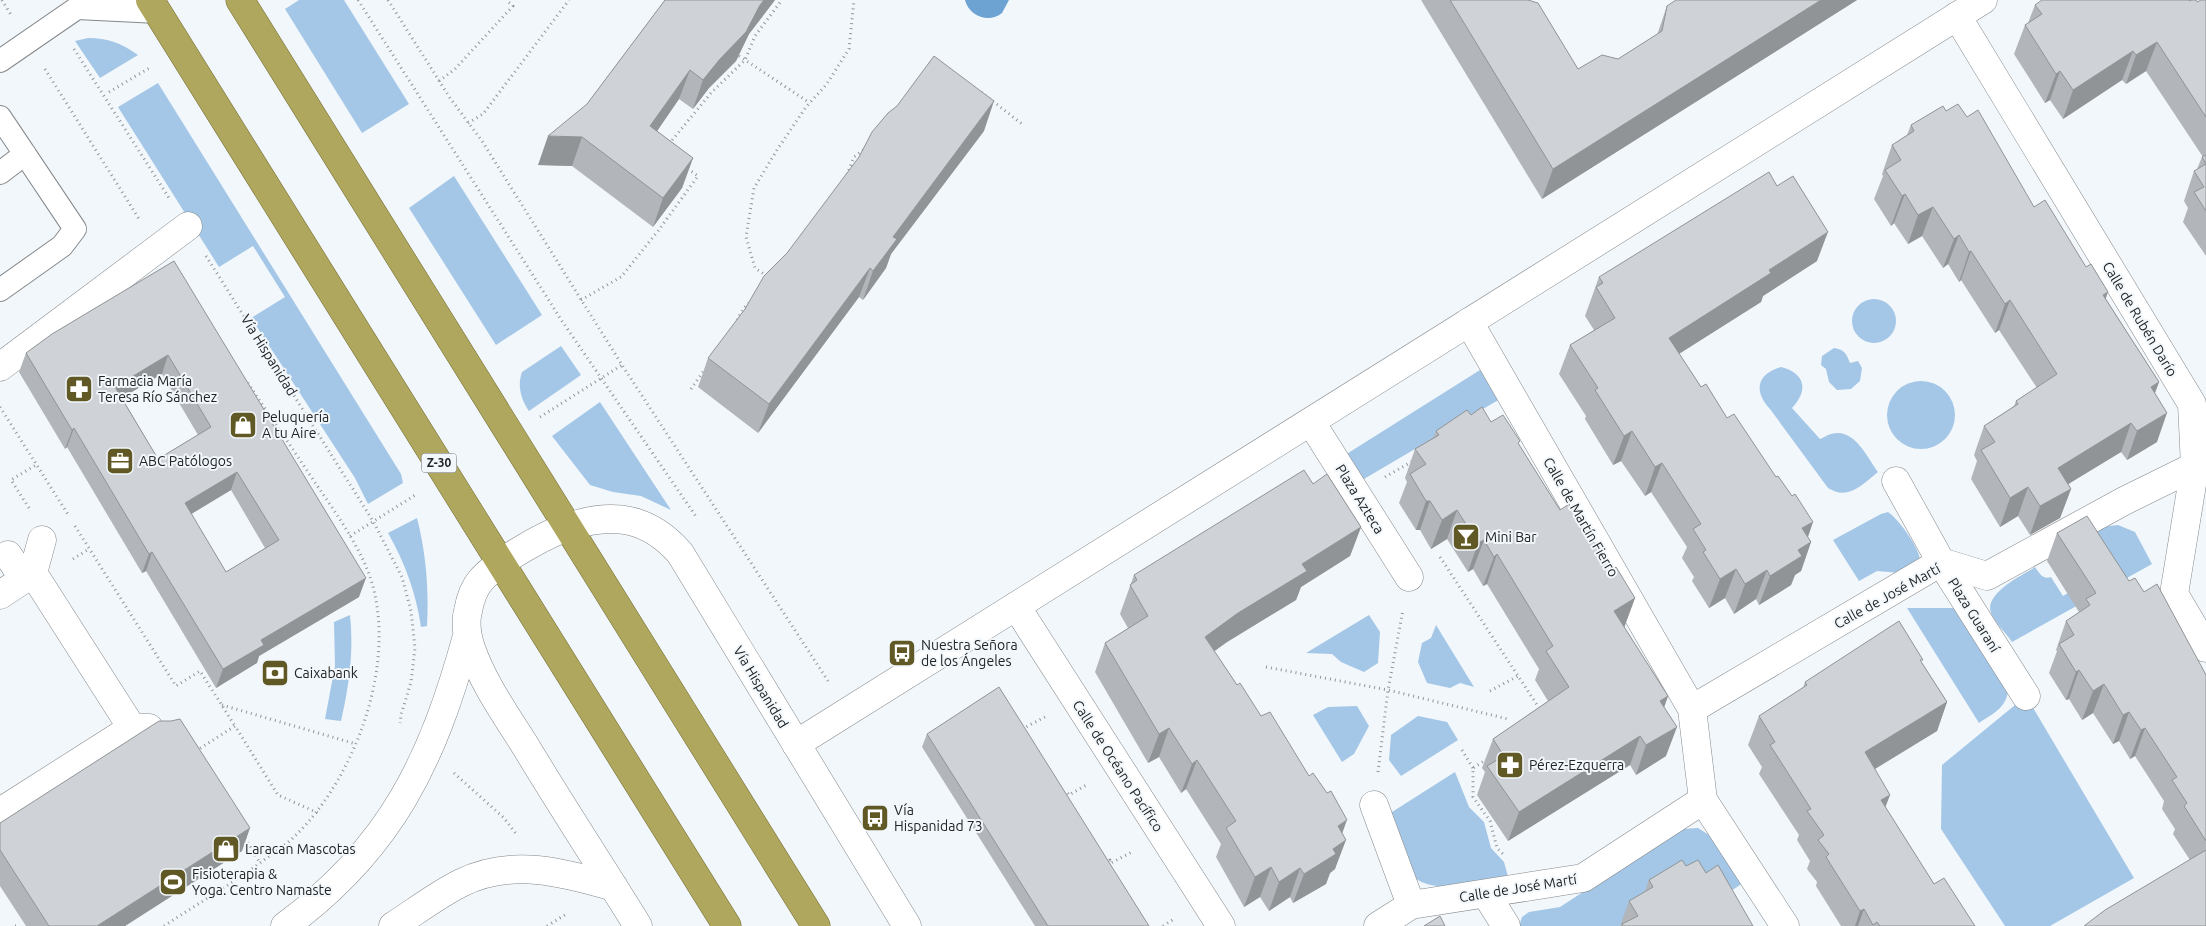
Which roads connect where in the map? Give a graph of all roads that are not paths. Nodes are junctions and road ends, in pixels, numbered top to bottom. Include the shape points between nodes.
1 (240, 0) edge
2 (1982, 0) edge
3 (79, 4) edge
4 (154, 6) edge
5 (1957, 16) junction
6 (0, 61) edge
7 (0, 117) edge
8 (25, 154) junction
9 (0, 173) edge
10 (188, 226) road end
11 (0, 290) edge
12 (1469, 322) junction
13 (0, 367) edge
14 (1311, 422) junction
15 (2195, 466) junction
16 (1896, 481) dead end
17 (569, 526) junction
18 (42, 540) dead end
19 (8, 555) dead end
20 (1940, 562) junction
21 (501, 564) junction
22 (29, 576) junction
23 (1409, 577) road end
24 (0, 595) edge
25 (1016, 606) junction
26 (468, 636) junction
27 (2206, 648) edge
28 (2026, 696) dead end
29 (1692, 709) junction
30 (132, 728) junction
31 (163, 729) edge
32 (796, 744) junction
33 (1703, 800) junction
34 (1374, 805) road end
35 (0, 812) edge
36 (614, 887) junction
37 (1486, 894) junction
38 (1411, 905) junction
39 (286, 926) edge
40 (393, 926) edge
41 (638, 926) edge
42 (727, 926) edge
43 (816, 926) edge
44 (907, 926) edge
45 (1221, 926) edge
46 (1378, 926) edge
47 (1506, 926) edge
48 (1785, 926) edge

1 - 17 highway
2 - 5 street
3 - 4 lane
3 - 6 lane
4 - 21 highway, Z-30
5 - 12 street
5 - 15 street, Calle de Rubén Darío via 2192,404
7 - 8 lane
8 - 9 lane
8 - 11 lane via 75,229 62,246
10 - 13 street
12 - 14 street
12 - 29 street, Calle de Martín Fierro
14 - 23 street, Plaza Azteca
14 - 25 street
15 - 20 street, Calle de José Martí via 1987,576
15 - 27 street, Calle de Rubén Darío via 2174,594
16 - 20 street, Plaza Guaraní
17 - 21 street, Vía Hispanidad
17 - 32 street, Vía Hispanidad via 612,518 651,527 666,538 680,553
17 - 43 highway
18 - 22 street
19 - 22 street
20 - 28 street, Plaza Guaraní
20 - 29 street, Calle de José Martí
21 - 26 street, Vía Hispanidad via 481,580 472,596 467,612
21 - 42 highway, Z-30
22 - 24 street
22 - 30 street
25 - 32 street
25 - 45 street, Calle de Océano Pacífico
26 - 36 street, Vía Hispanidad via 486,682
26 - 39 street via 434,739 406,796 351,869 332,889
29 - 33 street, Calle de Martín Fierro
30 - 31 street
30 - 35 street
32 - 44 street, Vía Hispanidad
33 - 37 street, Calle de José Martí via 1583,878
33 - 48 street, Calle de Martín Fierro
34 - 38 street
36 - 40 street via 539,869 499,870 461,883
36 - 41 street, Vía Hispanidad
37 - 38 street, Calle de José Martí
37 - 47 street
38 - 46 street, Calle de José Martí

